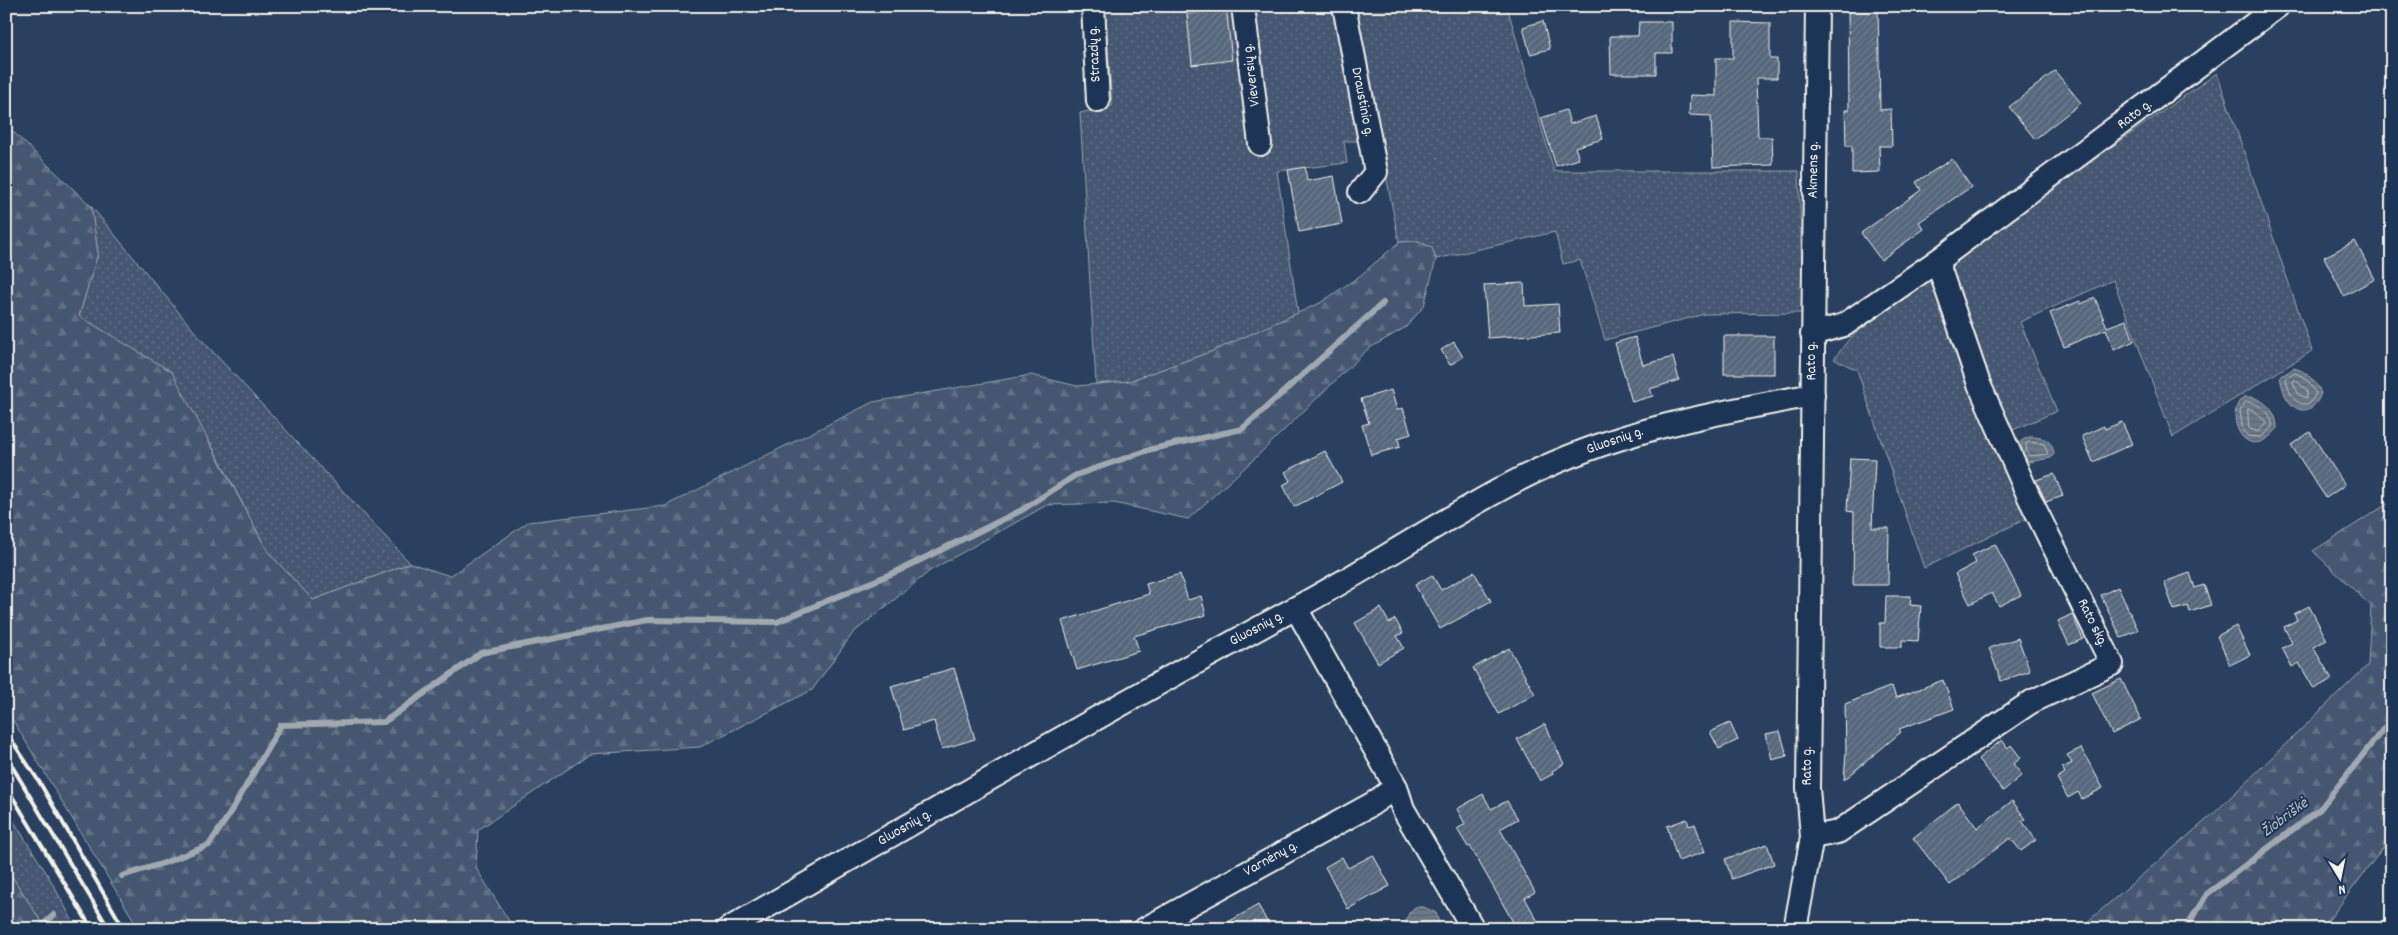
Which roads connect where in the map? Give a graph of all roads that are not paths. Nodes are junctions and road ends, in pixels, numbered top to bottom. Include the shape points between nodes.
1 (1092, 6) edge
2 (1244, 6) edge
3 (1344, 6) edge
4 (1817, 6) edge
5 (2278, 6) edge
6 (1098, 101) dead end
7 (1260, 144) dead end
8 (1360, 192) dead end
9 (1937, 261) junction
10 (1812, 334) junction
11 (1813, 395) junction
12 (1296, 608) junction
13 (1396, 787) junction
14 (1812, 837) junction
15 (1471, 925) dead end
16 (728, 929) edge
17 (1145, 929) edge
18 (1795, 929) edge

1 - 6 street, Strazdų g.
2 - 7 street, Vieversių g.
3 - 8 street, Draustinio g. via 1376,172
4 - 10 street, Akmens g.
5 - 9 street, Rato g.
9 - 10 street, Rato g. via 1844,325
9 - 14 street, Rato skg. via 1979,384 2029,497 2112,664 2032,702 1838,832
10 - 11 street, Rato g.
11 - 12 street, Gluosnių g. via 1739,408 1623,436 1522,477
11 - 14 street, Rato g. via 1808,788
12 - 13 street
12 - 16 street, Gluosnių g. via 1211,653
13 - 15 street via 1403,809
13 - 17 street, Varnėnų g. via 1372,804
14 - 18 street, Rato g.

